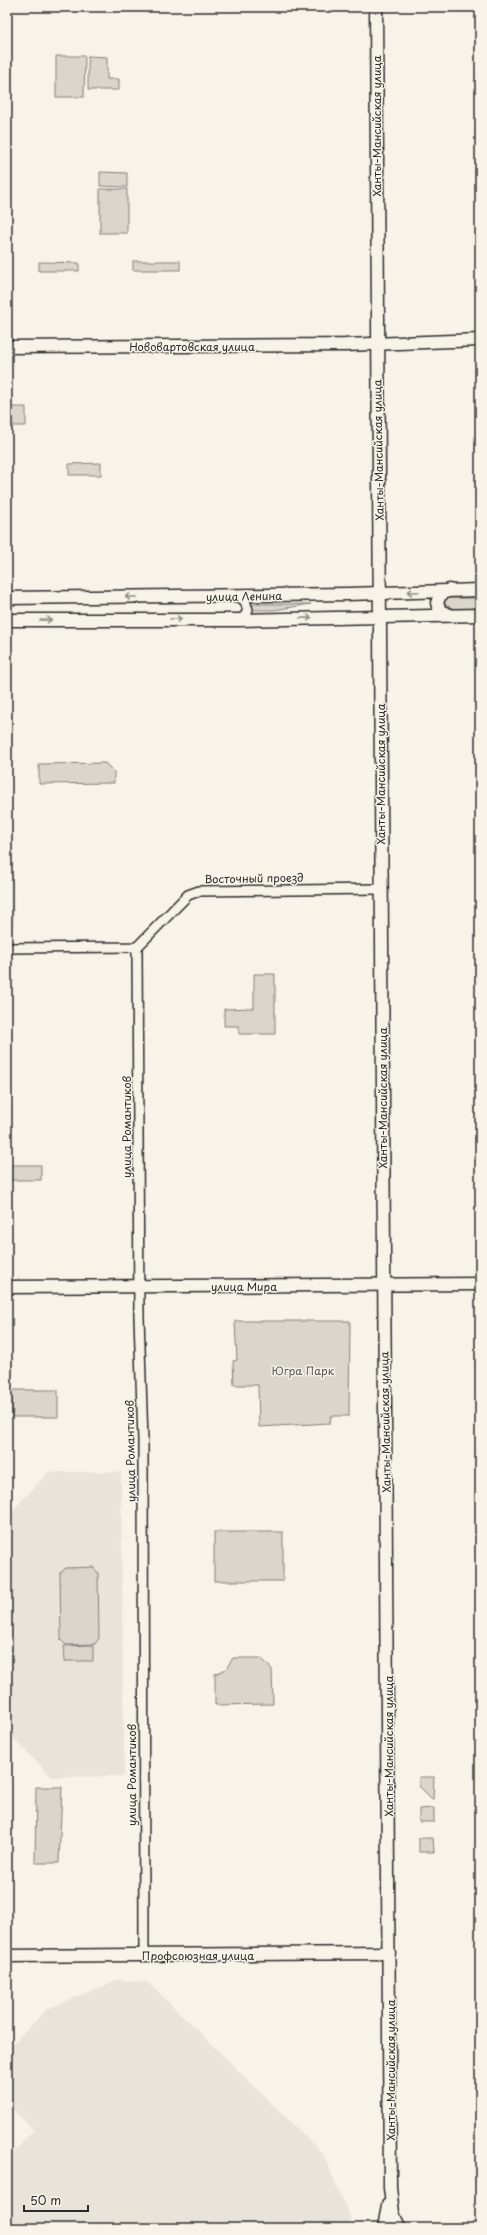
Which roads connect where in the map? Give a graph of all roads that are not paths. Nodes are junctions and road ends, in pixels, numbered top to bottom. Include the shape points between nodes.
1 (376, 7) edge
2 (480, 340) edge
3 (377, 342) junction
4 (7, 347) edge
5 (449, 590) junction
6 (480, 590) edge
7 (380, 593) junction
8 (238, 596) junction
9 (7, 598) edge
10 (451, 616) junction
11 (480, 616) edge
12 (380, 617) junction
13 (7, 620) edge
14 (239, 620) junction
15 (381, 889) junction
16 (137, 947) junction
17 (7, 948) edge
18 (480, 1284) edge
19 (383, 1285) junction
20 (7, 1286) edge
21 (139, 1286) junction
22 (389, 1953) junction
23 (144, 1955) junction
24 (7, 1956) edge
25 (390, 2188) junction
26 (384, 2228) edge
27 (399, 2228) edge

1 - 3 main road, Ханты-Мансийская улица
2 - 3 main road, Нововартовская улица
3 - 4 main road, Нововартовская улица via 338,345
3 - 7 main road, Ханты-Мансийская улица
5 - 6 main road, улица Ленина
5 -> 7 main road, улица Ленина
5 - 10 main road via 440,595 437,603 440,611
7 - 8 main road, улица Ленина
7 - 12 main road, Ханты-Мансийская улица
8 -> 9 main road, улица Ленина
8 - 14 street via 245,601 248,610
10 - 11 main road, улица Ленина
10 - 12 main road, улица Ленина
14 -> 12 main road, улица Ленина
12 - 15 main road, Ханты-Мансийская улица
13 -> 14 main road, улица Ленина
15 - 16 street, Восточный проезд via 199,891 188,896
15 - 19 main road, Ханты-Мансийская улица
16 - 17 street
16 - 21 street, улица Романтиков
18 - 19 main road, улица Мира
19 - 21 main road, улица Мира
19 - 22 main road, Ханты-Мансийская улица
20 - 21 main road, улица Мира
21 - 23 street, улица Романтиков via 143,1442
22 - 23 main road, Профсоюзная улица
22 - 25 main road, Ханты-Мансийская улица
23 - 24 main road, Профсоюзная улица
25 - 26 main road, Ханты-Мансийская улица
25 - 27 main road, Ханты-Мансийская улица via 393,2213

